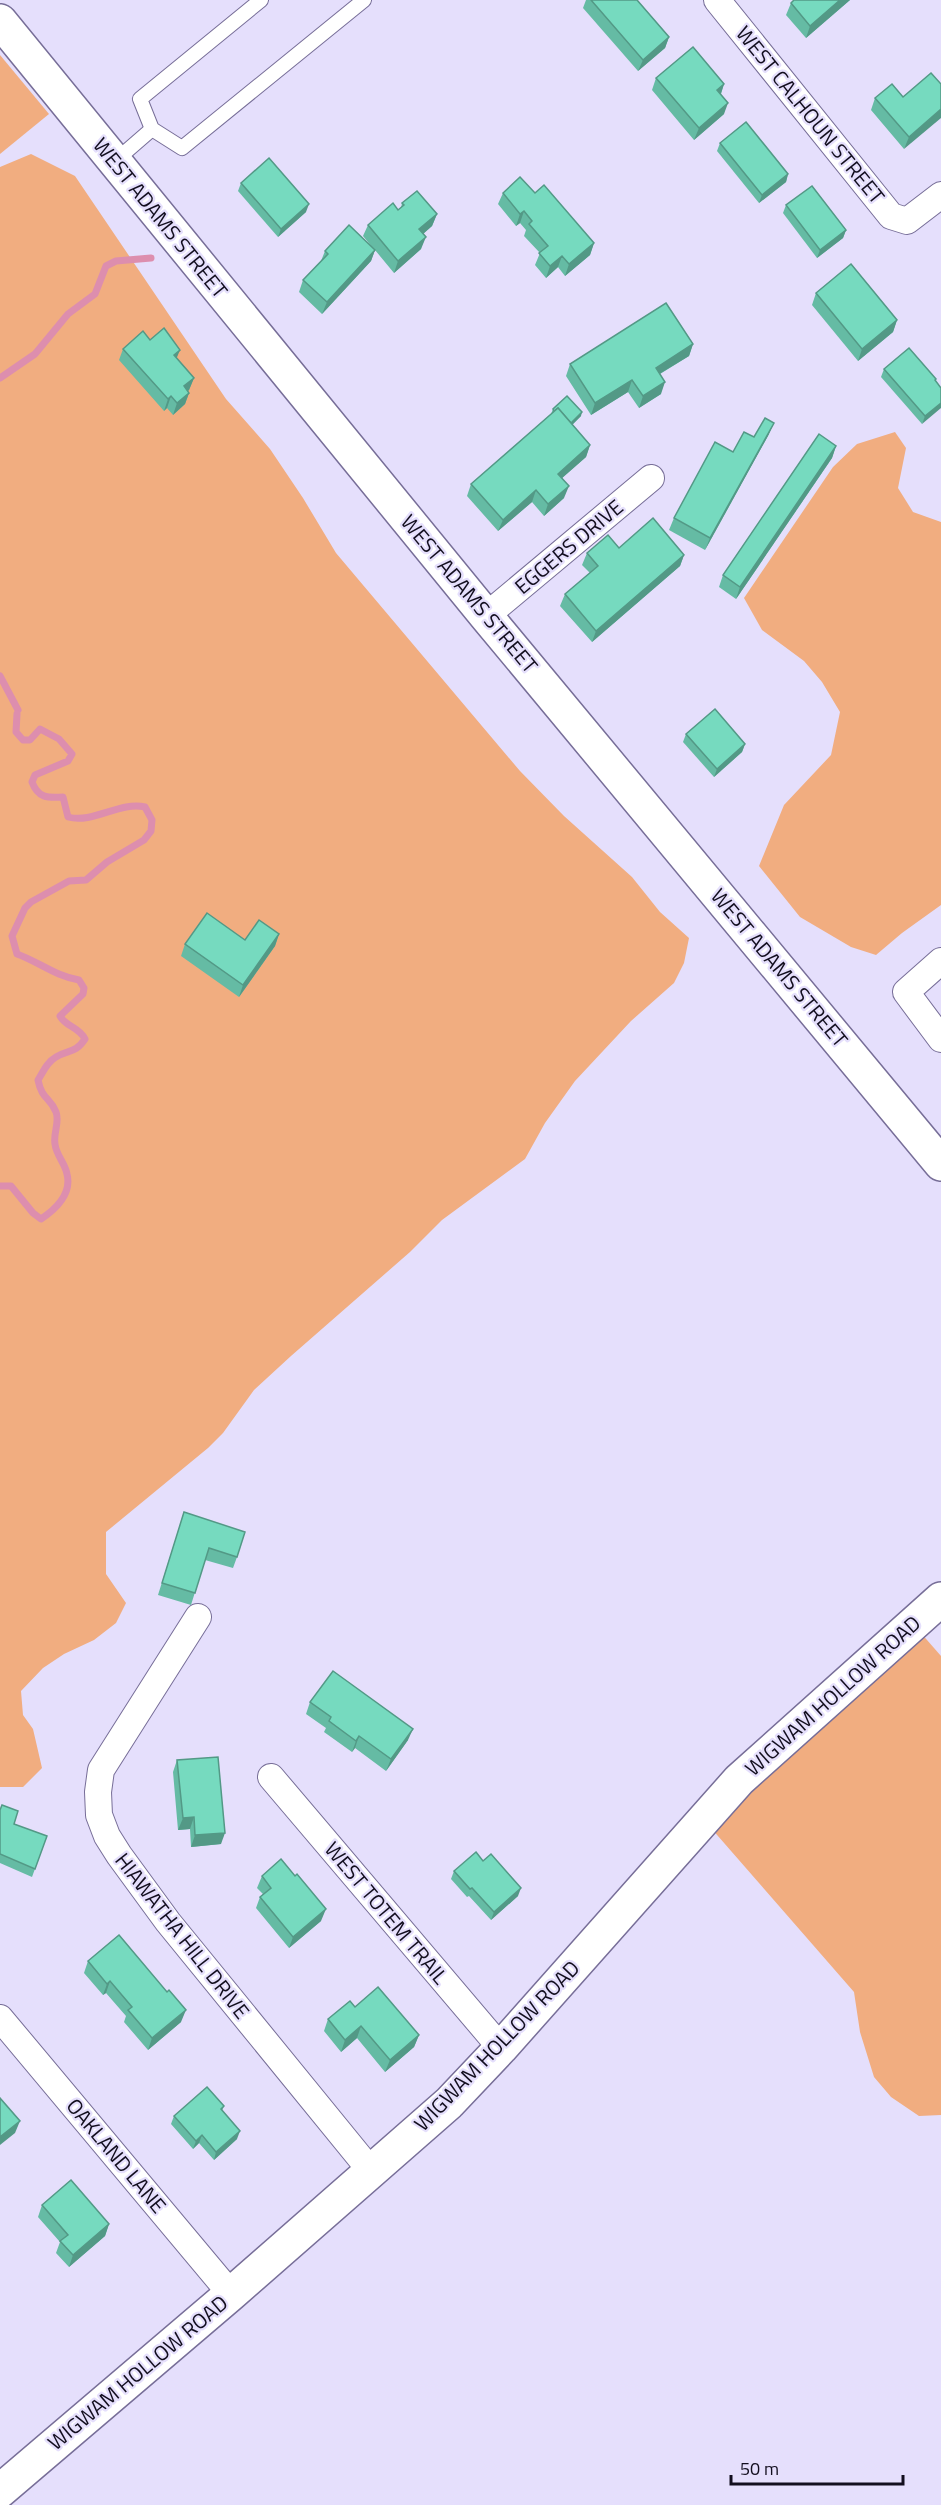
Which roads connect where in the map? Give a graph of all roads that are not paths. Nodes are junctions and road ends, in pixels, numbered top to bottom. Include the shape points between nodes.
1 (261, 0) edge
2 (364, 0) edge
3 (717, 0) edge
4 (0, 21) edge
5 (152, 129) junction
6 (114, 162) junction
7 (941, 195) edge
8 (651, 478) dead end
9 (486, 616) junction
10 (941, 961) edge
11 (941, 1039) edge
12 (941, 1164) edge
13 (941, 1599) edge
14 (198, 1617) dead end
15 (271, 1777) dead end
16 (0, 2018) edge
17 (501, 2048) junction
18 (371, 2171) junction
19 (231, 2294) junction
20 (0, 2491) edge

1 - 5 lane via 140,99
2 - 5 lane via 182,148
3 - 7 street, WEST CALHOUN STREET via 891,216 907,221
4 - 6 street, WEST ADAMS STREET
5 - 6 lane
6 - 9 street, WEST ADAMS STREET
8 - 9 street, EGGERS DRIVE
9 - 12 street, WEST ADAMS STREET
10 - 11 street via 906,992
13 - 17 street, WIGWAM HOLLOW ROAD via 739,1780
14 - 18 street, HIAWATHA HILL DRIVE via 101,1770 99,1815 119,1855 168,1922
15 - 17 street, WEST TOTEM TRAIL
16 - 19 street, OAKLAND LANE
17 - 18 street, WIGWAM HOLLOW ROAD via 449,2103
18 - 19 street, WIGWAM HOLLOW ROAD
19 - 20 street, WIGWAM HOLLOW ROAD

